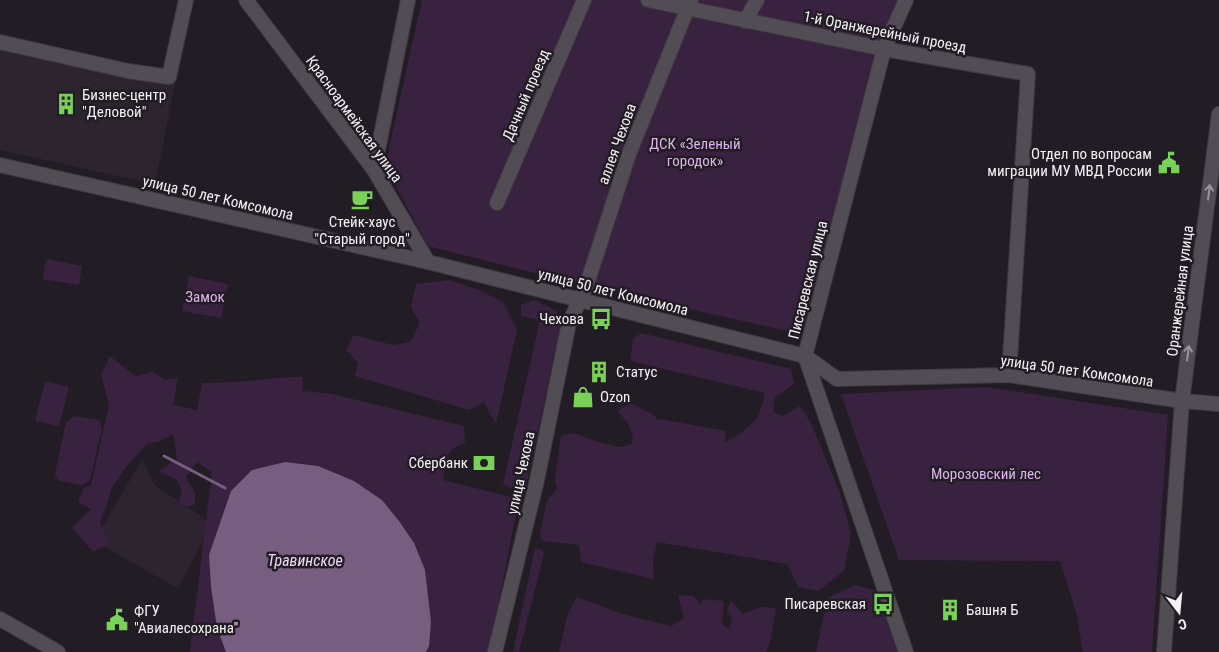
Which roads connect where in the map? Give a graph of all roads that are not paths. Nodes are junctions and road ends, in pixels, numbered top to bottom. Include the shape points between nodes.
1 (186, 0) edge
2 (246, 0) edge
3 (408, 0) edge
4 (584, 0) edge
5 (648, 0) edge
6 (757, 0) edge
7 (906, 0) edge
8 (689, 5) edge
9 (745, 21) junction
10 (0, 42) edge
11 (884, 49) junction
12 (1219, 114) edge
13 (0, 165) edge
14 (374, 170) junction
15 (497, 203) dead end
16 (428, 262) junction
17 (578, 300) junction
18 (805, 356) junction
19 (1009, 375) junction
20 (1182, 402) junction
21 (1219, 404) edge
22 (0, 619) edge
23 (58, 652) edge
24 (495, 652) edge
25 (906, 652) edge
26 (1164, 652) edge

1 - 10 street via 169,77
2 - 14 street, Красноармейская улица
3 - 14 street
4 - 15 street, Дачный проезд
5 - 8 street, 1-й Оранжерейный проезд
6 - 9 street
7 - 11 street, Писаревская улица
8 - 9 street, 1-й Оранжерейный проезд
8 - 17 street, аллея Чехова via 629,154 586,287
9 - 11 street, 1-й Оранжерейный проезд
11 - 18 street, Писаревская улица
11 - 19 street, 1-й Оранжерейный проезд via 1028,74
20 -> 12 street, Оранжерейная улица
13 - 16 street, улица 50 лет Комсомола
14 - 16 street, Красноармейская улица
16 - 17 street, улица 50 лет Комсомола
17 - 18 street, улица 50 лет Комсомола
17 - 24 street, улица Чехова via 569,323 523,540
18 - 19 street, улица 50 лет Комсомола via 837,379
18 - 25 street, Писаревская улица
19 - 20 street, улица 50 лет Комсомола
20 - 21 street, улица 50 лет Комсомола
20 - 26 street, Оранжерейная улица
22 - 23 street

